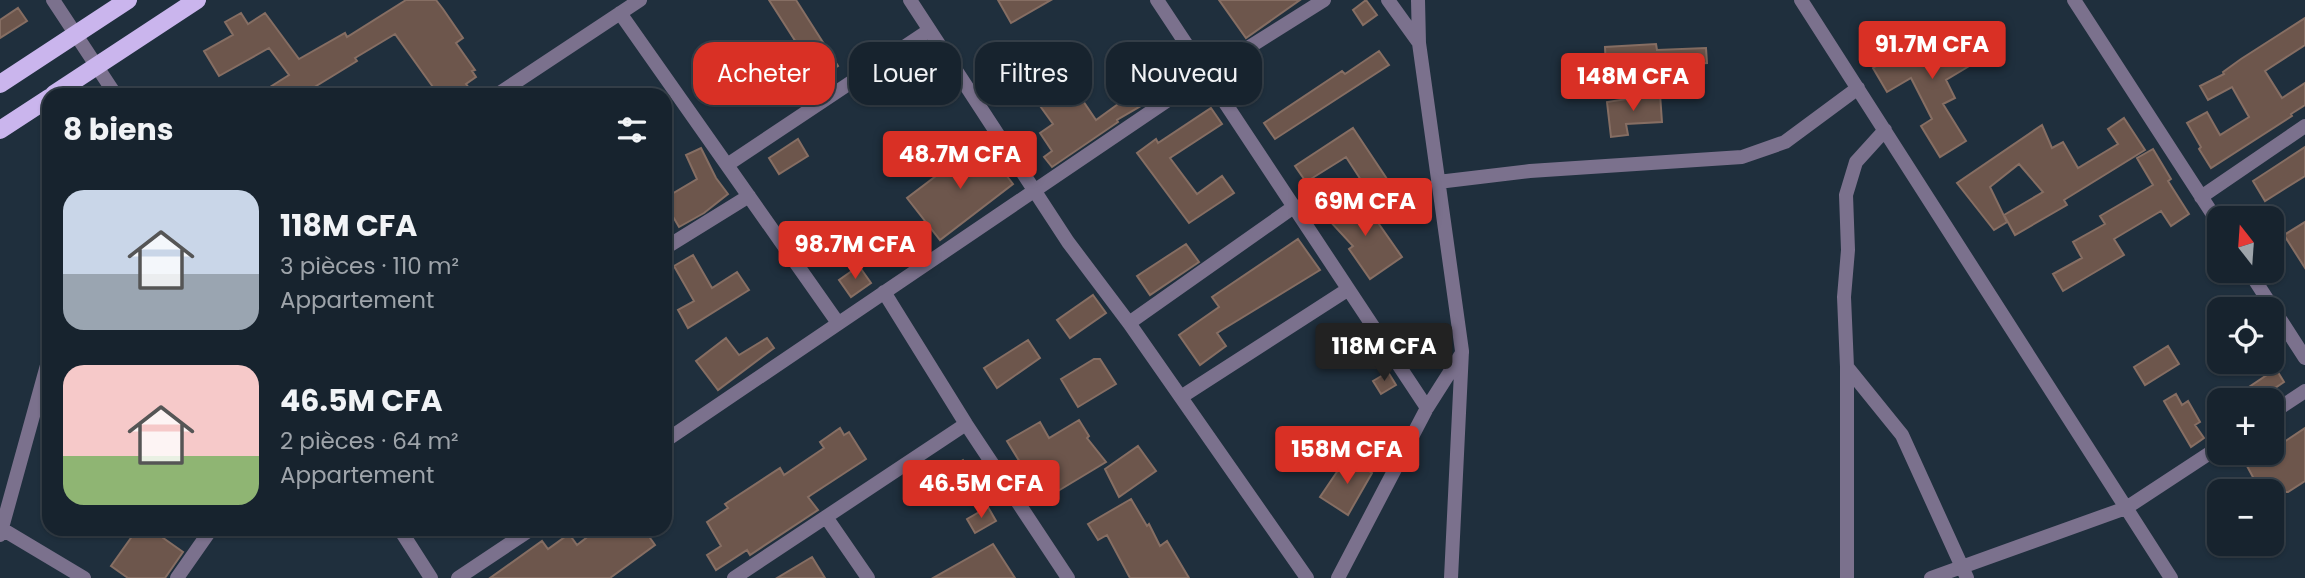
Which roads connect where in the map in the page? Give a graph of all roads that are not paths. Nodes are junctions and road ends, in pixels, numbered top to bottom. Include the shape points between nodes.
1 (53, 0) edge
2 (128, 0) edge
3 (197, 0) edge
4 (640, 0) edge
5 (910, 0) edge
6 (1157, 0) edge
7 (1324, 0) edge
8 (1388, 0) edge
9 (1418, 0) edge
10 (1801, 0) edge
11 (2074, 0) edge
12 (620, 13) junction
13 (928, 31) junction
14 (76, 34) junction
15 (1184, 42) edge
16 (1257, 42) edge
17 (1419, 43) junction
18 (97, 66) junction
19 (0, 84) edge
20 (63, 88) edge
21 (111, 88) edge
22 (507, 88) edge
23 (1858, 88) junction
24 (42, 103) edge
25 (1161, 105) edge
26 (1226, 105) edge
27 (2305, 126) edge
28 (1885, 130) junction
29 (0, 131) edge
30 (727, 165) junction
31 (1438, 182) junction
32 (1035, 190) junction
33 (749, 196) junction
34 (2202, 197) junction
35 (1295, 206) junction
36 (2208, 206) edge
37 (672, 244) edge
38 (2257, 284) edge
39 (1348, 290) junction
40 (884, 292) junction
41 (838, 323) junction
42 (1129, 323) junction
43 (1462, 351) junction
44 (2305, 358) edge
45 (1847, 367) junction
46 (42, 383) edge
47 (2305, 391) edge
48 (1181, 397) junction
49 (2284, 405) edge
50 (1427, 408) junction
51 (966, 424) junction
52 (672, 436) edge
53 (2207, 455) edge
54 (2126, 508) junction
55 (826, 517) junction
56 (1, 532) edge
57 (206, 536) edge
58 (404, 536) edge
59 (521, 536) edge
60 (1965, 572) edge
61 (84, 578) edge
62 (177, 578) edge
63 (432, 578) edge
64 (458, 578) edge
65 (734, 578) edge
66 (868, 578) edge
67 (1068, 578) edge
68 (1307, 578) edge
69 (1338, 578) edge
70 (1451, 578) edge
71 (1847, 578) edge
72 (1931, 578) edge
73 (2171, 578) edge

1 - 14 street
2 - 14 main road
3 - 18 main road
4 - 12 street
5 - 13 street
6 - 15 street
7 - 16 street
8 - 17 street
9 - 17 street
10 - 23 street
11 - 34 street
12 - 22 street
12 - 30 street
13 - 30 street
13 - 32 street
14 - 18 street
14 - 19 main road
17 - 31 street
18 - 20 main road
18 - 21 street
23 - 28 street
23 - 31 street via 1785,142 1742,157
24 - 29 main road
25 - 32 street
26 - 35 street
27 - 34 street
28 - 45 street via 1856,162 1846,195
28 - 54 street
30 - 33 street
31 - 43 street
32 - 40 street
32 - 42 street
33 - 37 street
33 - 41 street
34 - 36 street
35 - 39 street
35 - 42 street
38 - 44 street
39 - 48 street
39 - 50 street
40 - 41 street
40 - 51 street
41 - 52 street
42 - 48 street
43 - 50 street
43 - 70 street
45 - 60 street via 1902,435
45 - 71 street
46 - 56 street
47 - 49 street
48 - 68 street
50 - 69 street
51 - 55 street
51 - 67 street
53 - 54 street
54 - 60 street
54 - 73 street
55 - 65 street
55 - 66 street
56 - 61 street
57 - 62 street
58 - 63 street
59 - 64 street
60 - 72 street

